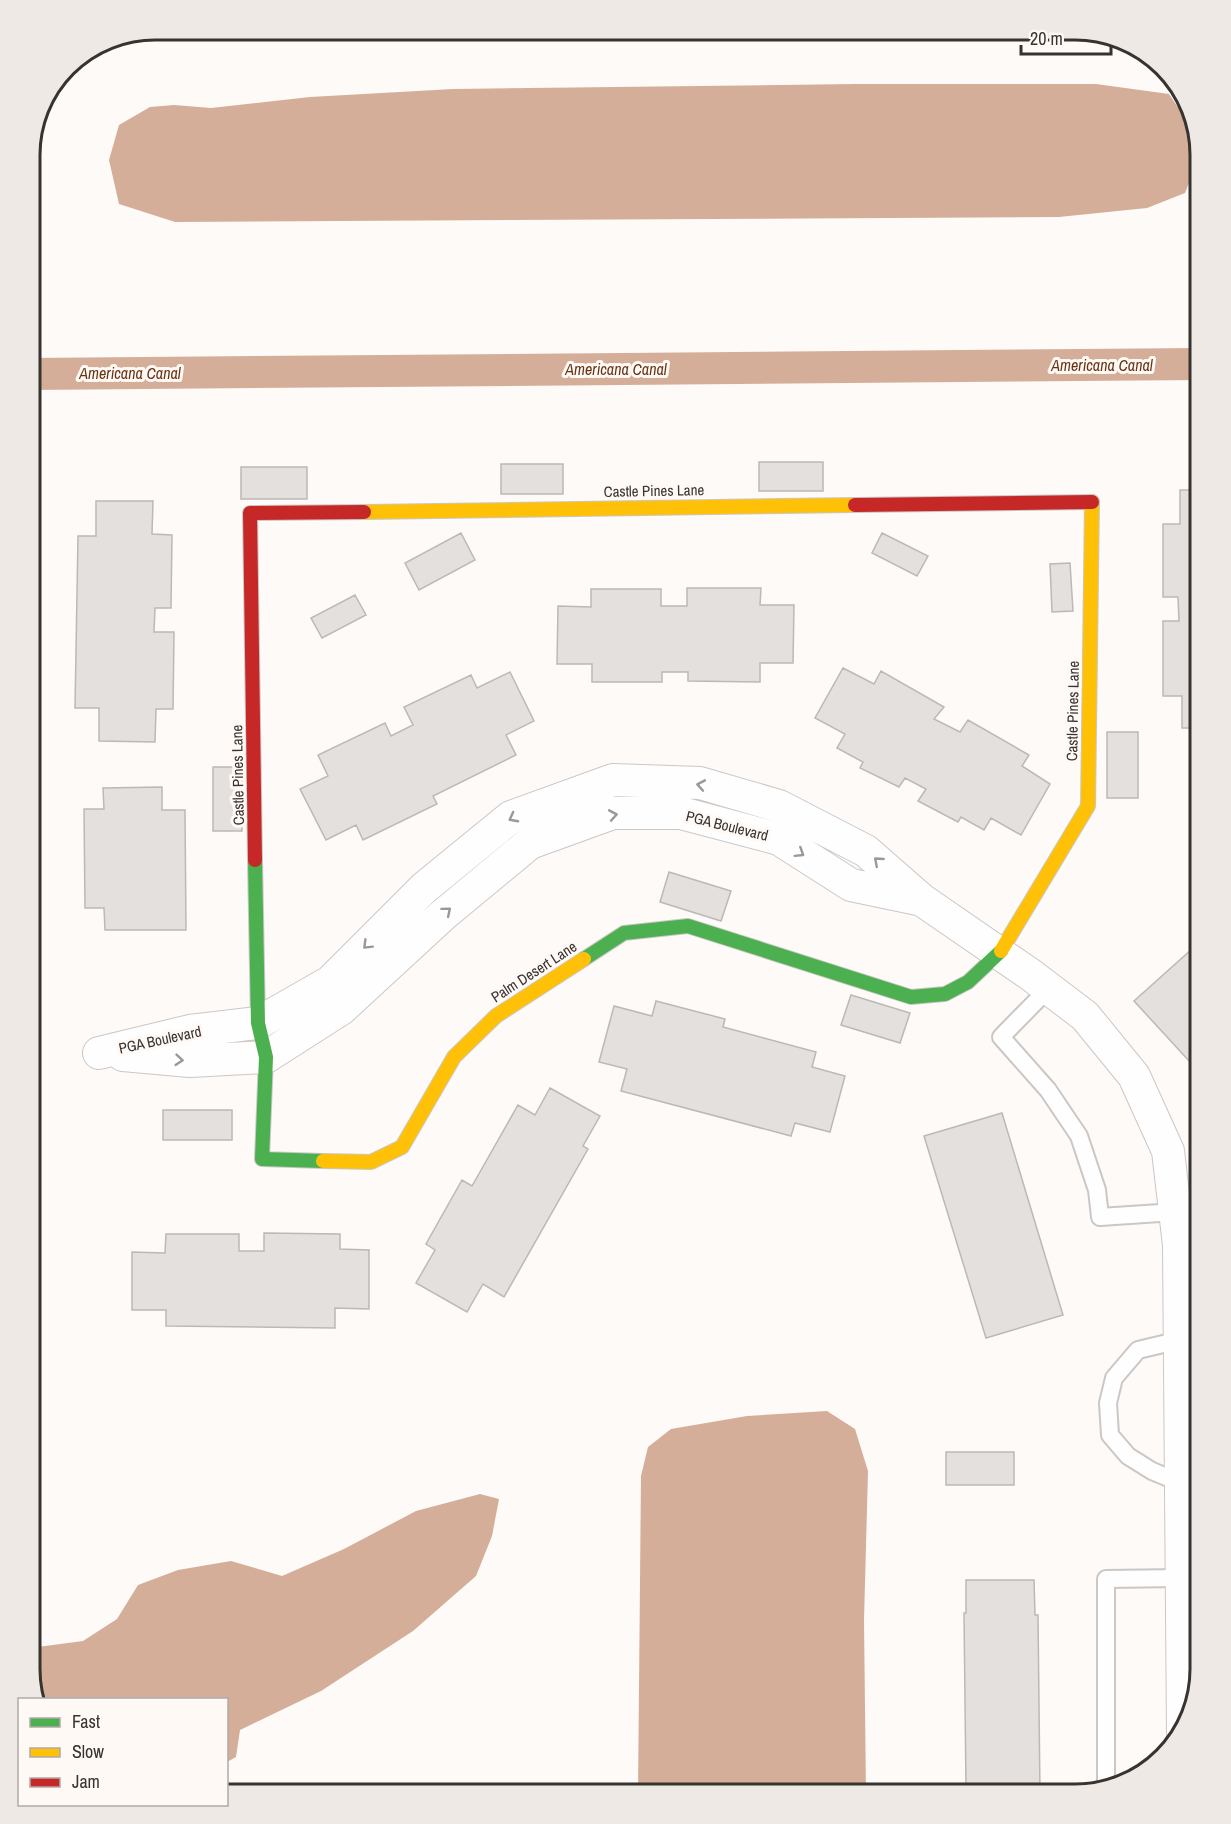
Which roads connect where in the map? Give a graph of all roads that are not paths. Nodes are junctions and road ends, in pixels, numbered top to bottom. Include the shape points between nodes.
1 (922, 900) junction
2 (1000, 953) junction
3 (1048, 989) junction
4 (258, 1023) junction
5 (266, 1057) junction
6 (1175, 1212) junction
7 (1180, 1340) junction
8 (1181, 1483) junction
9 (1181, 1578) junction
10 (1184, 1708) edge
11 (1106, 1780) edge

1 - 2 street, PGA Boulevard
1 -> 4 street, PGA Boulevard via 866,851 779,806 700,783 613,780 511,817 424,888 330,982
5 -> 1 street, PGA Boulevard via 341,1009 443,915 530,843 613,813 681,813 779,839 851,885
2 - 3 street, PGA Boulevard
2 - 4 street, Castle Pines Lane via 1089,806 1092,502 250,513
2 - 5 street, Palm Desert Lane via 968,982 945,994 911,997 688,926 624,933 496,1016 454,1057 402,1148 371,1162 262,1159
3 - 6 street, PGA Boulevard via 1084,1016 1134,1076 1168,1151
3 - 6 lane via 1001,1037 1048,1090 1079,1136 1097,1190 1100,1217
4 - 5 street, Palm Desert Lane
4 -> 5 street, PGA Boulevard via 190,1031 99,1053 190,1061
6 - 7 street, PGA Boulevard
7 - 8 street, PGA Boulevard
7 - 8 lane via 1138,1350 1114,1378 1108,1403 1110,1435 1128,1455
8 - 9 street, PGA Boulevard
9 - 10 street, PGA Boulevard
9 - 11 lane via 1106,1579

